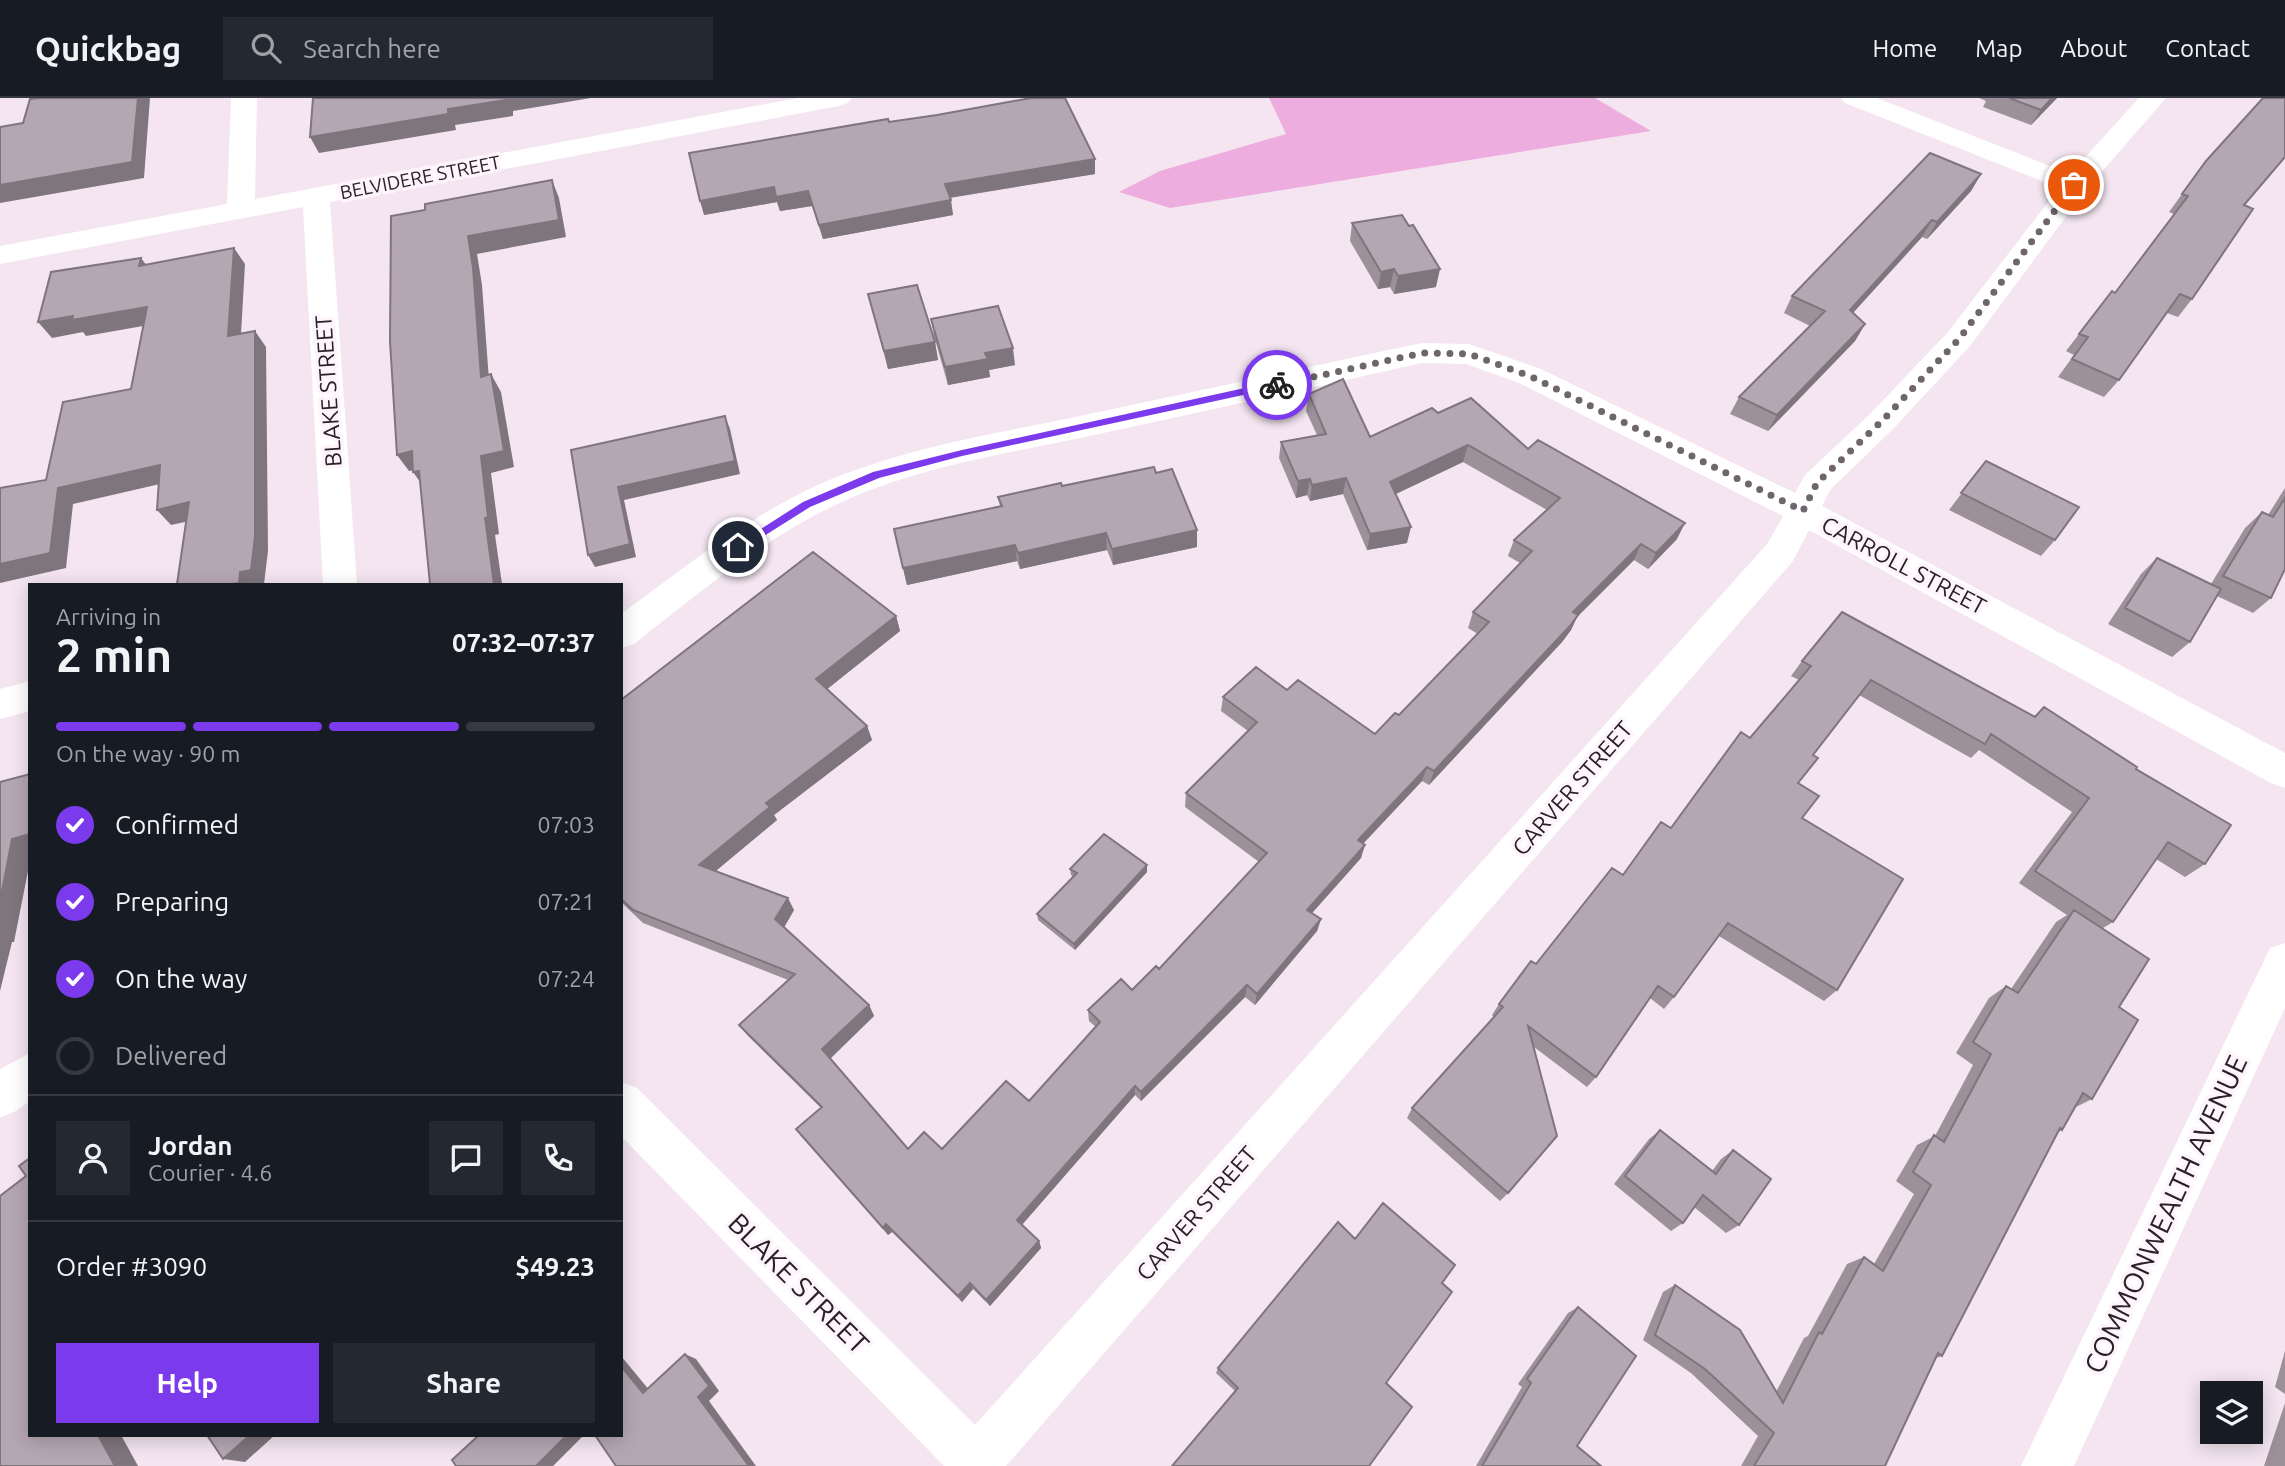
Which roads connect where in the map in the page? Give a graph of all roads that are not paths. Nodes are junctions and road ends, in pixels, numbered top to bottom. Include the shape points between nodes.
1 (244, 98) edge
2 (694, 98) edge
3 (839, 98) edge
4 (1854, 98) edge
5 (2153, 98) edge
6 (701, 125) junction
7 (2074, 185) junction
8 (316, 197) junction
9 (241, 211) junction
10 (0, 255) edge
11 (1803, 511) junction
12 (340, 583) edge
13 (623, 633) edge
14 (28, 697) edge
15 (0, 704) edge
16 (2285, 772) edge
17 (2285, 962) edge
18 (28, 1075) edge
19 (0, 1096) edge
20 (623, 1106) edge
21 (974, 1464) edge
22 (2047, 1466) edge

1 - 9 street
2 - 6 street
3 - 6 street, BELVIDERE STREET
4 - 7 street
5 - 7 street, CARVER STREET
6 - 8 street, BELVIDERE STREET
7 - 11 street, CARVER STREET via 1959,339 1817,483
8 - 9 street, BELVIDERE STREET
8 - 12 street, BLAKE STREET
9 - 10 street, BELVIDERE STREET
11 - 13 street, CARROLL STREET via 1520,371 1469,354 1422,353 876,475 784,518
11 - 16 street, CARROLL STREET
11 - 21 street, CARVER STREET via 1781,552
14 - 15 street
17 - 22 street, COMMONWEALTH AVENUE
18 - 19 street
20 - 21 street, BLAKE STREET

